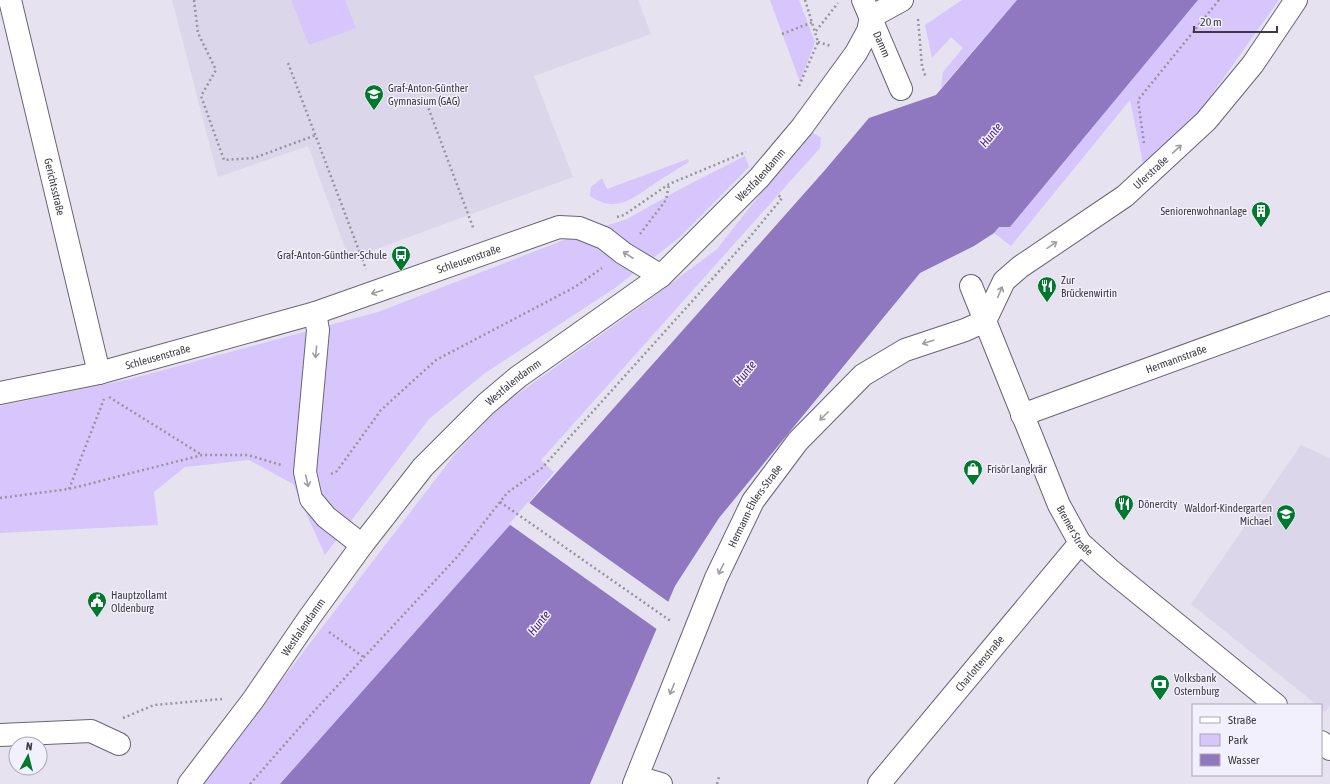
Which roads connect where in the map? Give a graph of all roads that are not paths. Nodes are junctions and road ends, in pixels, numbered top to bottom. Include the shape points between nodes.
1 (902, 0) edge
2 (1296, 0) edge
3 (867, 8) edge
4 (8, 9) edge
5 (901, 89) dead end
6 (661, 276) junction
7 (971, 286) dead end
8 (1330, 303) edge
9 (315, 313) junction
10 (985, 321) junction
11 (99, 373) junction
12 (0, 393) edge
13 (1022, 415) junction
14 (1080, 543) junction
15 (362, 545) junction
16 (1275, 704) edge
17 (0, 735) edge
18 (1322, 743) edge
19 (119, 744) dead end
20 (1330, 749) edge
21 (635, 780) edge
22 (190, 784) edge
23 (661, 784) edge
24 (879, 784) edge

1 - 3 street
10 -> 2 street, Uferstraße via 1004,282 1020,267 1125,196 1206,121 1253,64
3 - 5 street, Damm
3 - 6 street, Westfalendamm via 868,31 856,53 802,127 759,178
4 - 11 street, Gerichtsstraße
6 -> 9 street, Schleusenstraße via 604,238 579,228 559,227
6 - 15 street, Westfalendamm via 530,369 486,404 423,467
7 - 10 street, Bremer Straße
8 - 13 street, Hermannstraße
9 - 11 street, Schleusenstraße
9 -> 15 street via 318,330 305,472 310,499 326,517
10 - 13 street, Bremer Straße
10 -> 21 street, Hermann-Ehlers-Straße via 905,350 863,375 798,441 753,501 716,578
11 - 12 street, Schleusenstraße
13 - 14 street, Bremer Straße via 1058,505
14 - 16 street, Bremer Straße
14 - 24 street, Charlottenstraße
15 - 22 street, Westfalendamm via 253,700
17 - 19 street via 91,731
18 - 20 street
21 - 23 street

